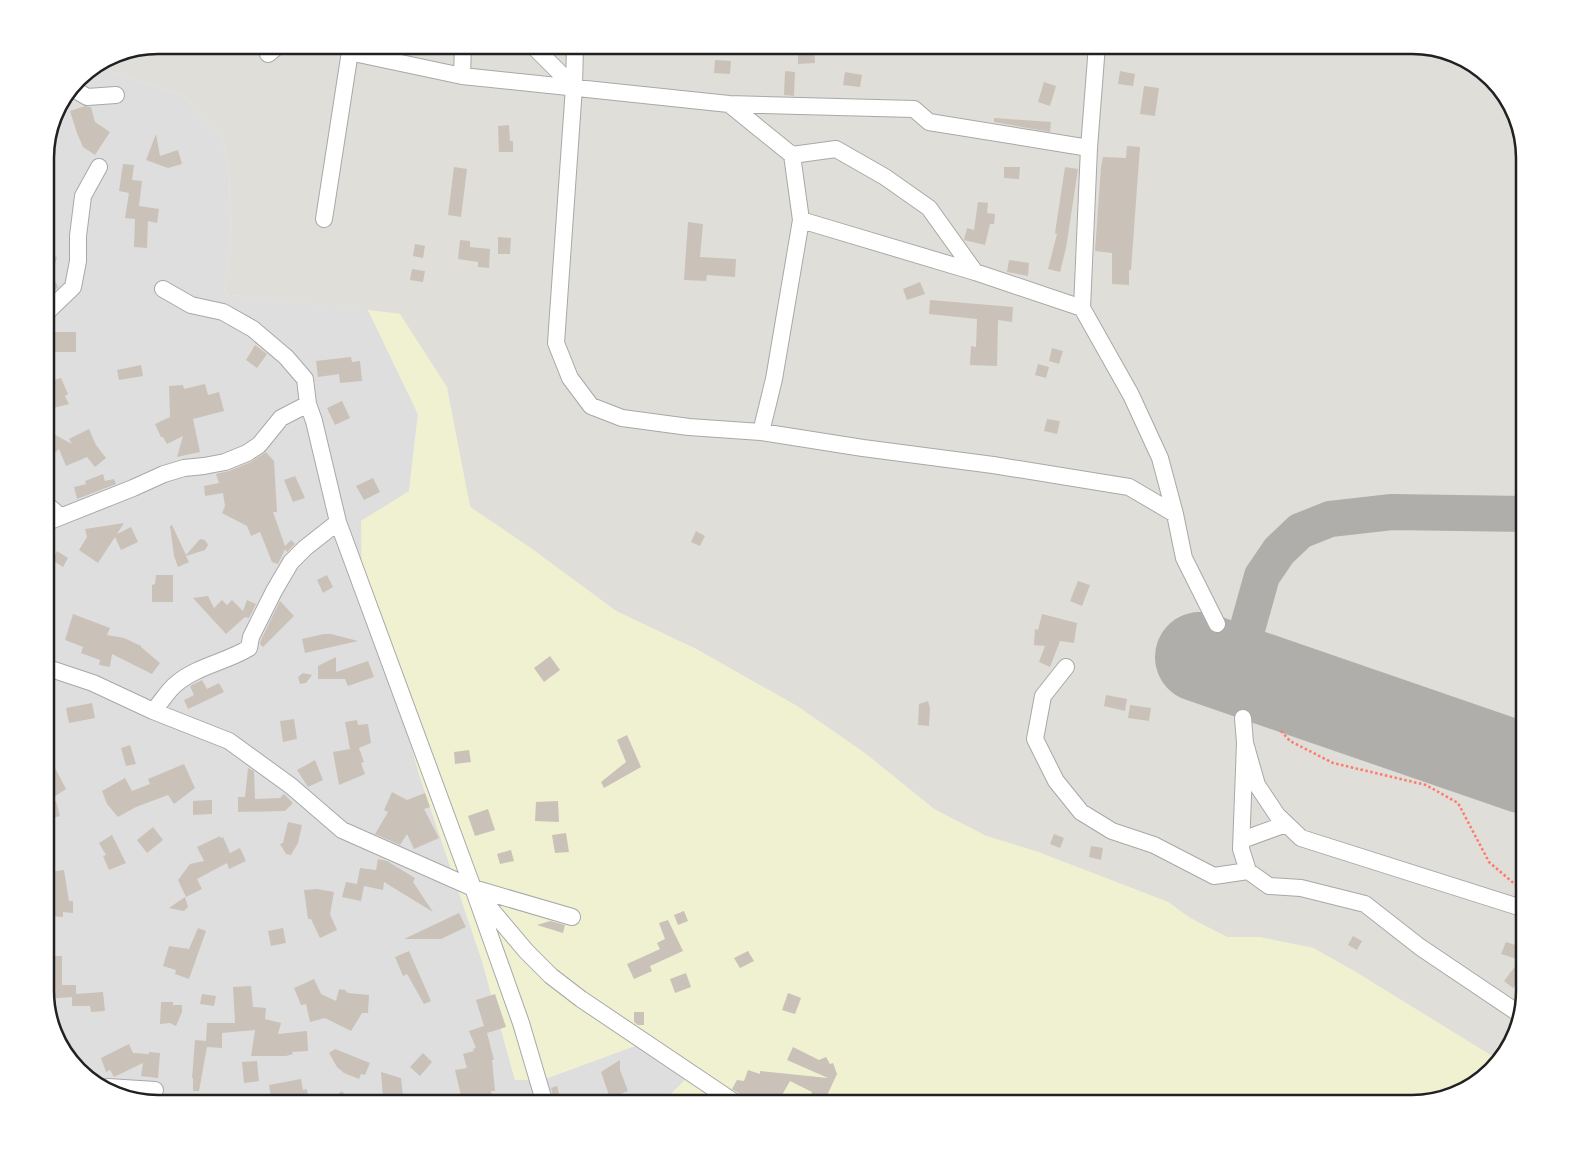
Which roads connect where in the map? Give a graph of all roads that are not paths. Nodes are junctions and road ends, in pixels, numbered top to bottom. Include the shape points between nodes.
1 (349, 54) edge
2 (371, 54) edge
3 (463, 54) edge
4 (541, 54) edge
5 (575, 54) edge
6 (1096, 54) edge
7 (462, 76) junction
8 (574, 87) junction
9 (77, 91) edge
10 (116, 95) dead end
11 (729, 104) junction
12 (1089, 148) junction
13 (792, 155) junction
14 (99, 167) dead end
15 (324, 219) dead end
16 (801, 220) junction
17 (975, 272) junction
18 (163, 289) dead end
19 (54, 306) edge
20 (1082, 308) junction
21 (308, 404) junction
22 (762, 432) junction
23 (1175, 514) junction
24 (54, 520) edge
25 (338, 522) junction
26 (1217, 624) dead end
27 (1066, 666) dead end
28 (54, 670) edge
29 (153, 711) junction
30 (1243, 718) dead end
31 (1245, 743) junction
32 (1286, 824) junction
33 (1242, 840) junction
34 (1248, 871) junction
35 (473, 888) junction
36 (1516, 906) edge
37 (572, 917) dead end
38 (1514, 1010) edge
39 (118, 1088) edge
40 (155, 1090) dead end
41 (542, 1095) edge
42 (724, 1095) edge

1 - 15 street
2 - 7 street
3 - 7 street
4 - 8 street
5 - 8 street
6 - 12 street
7 - 8 street
8 - 11 street
8 - 22 street via 556,343 570,378 591,406 622,418
9 - 10 street via 87,97
11 - 12 street via 914,109 929,122
11 - 13 street
12 - 20 street
13 - 16 street
13 - 17 street via 836,149 885,177 929,208
14 - 19 street via 83,196 74,287
16 - 17 street
16 - 22 street
17 - 20 street
18 - 21 street via 191,305 223,312 253,329 286,357 305,379
20 - 23 street via 1131,395 1160,458
21 - 24 street via 281,418 259,446 247,453 225,462 164,474
21 - 25 street
22 - 23 street via 1129,487
23 - 26 street via 1184,558
25 - 29 street via 291,562 274,590 249,648 185,677 174,685
25 - 35 street
27 - 34 street via 1043,696 1035,738 1056,781 1082,812 1112,830 1154,846 1214,876
28 - 29 street via 94,683
29 - 35 street via 229,741 291,786 342,830
30 - 31 street
31 - 32 street via 1256,785
31 - 33 street
32 - 33 street
32 - 36 street via 1302,838
33 - 34 street
34 - 38 street via 1268,886 1301,888 1365,904 1420,947
35 - 37 street
35 - 41 street via 521,1023
35 - 42 street via 551,976
39 - 40 street

